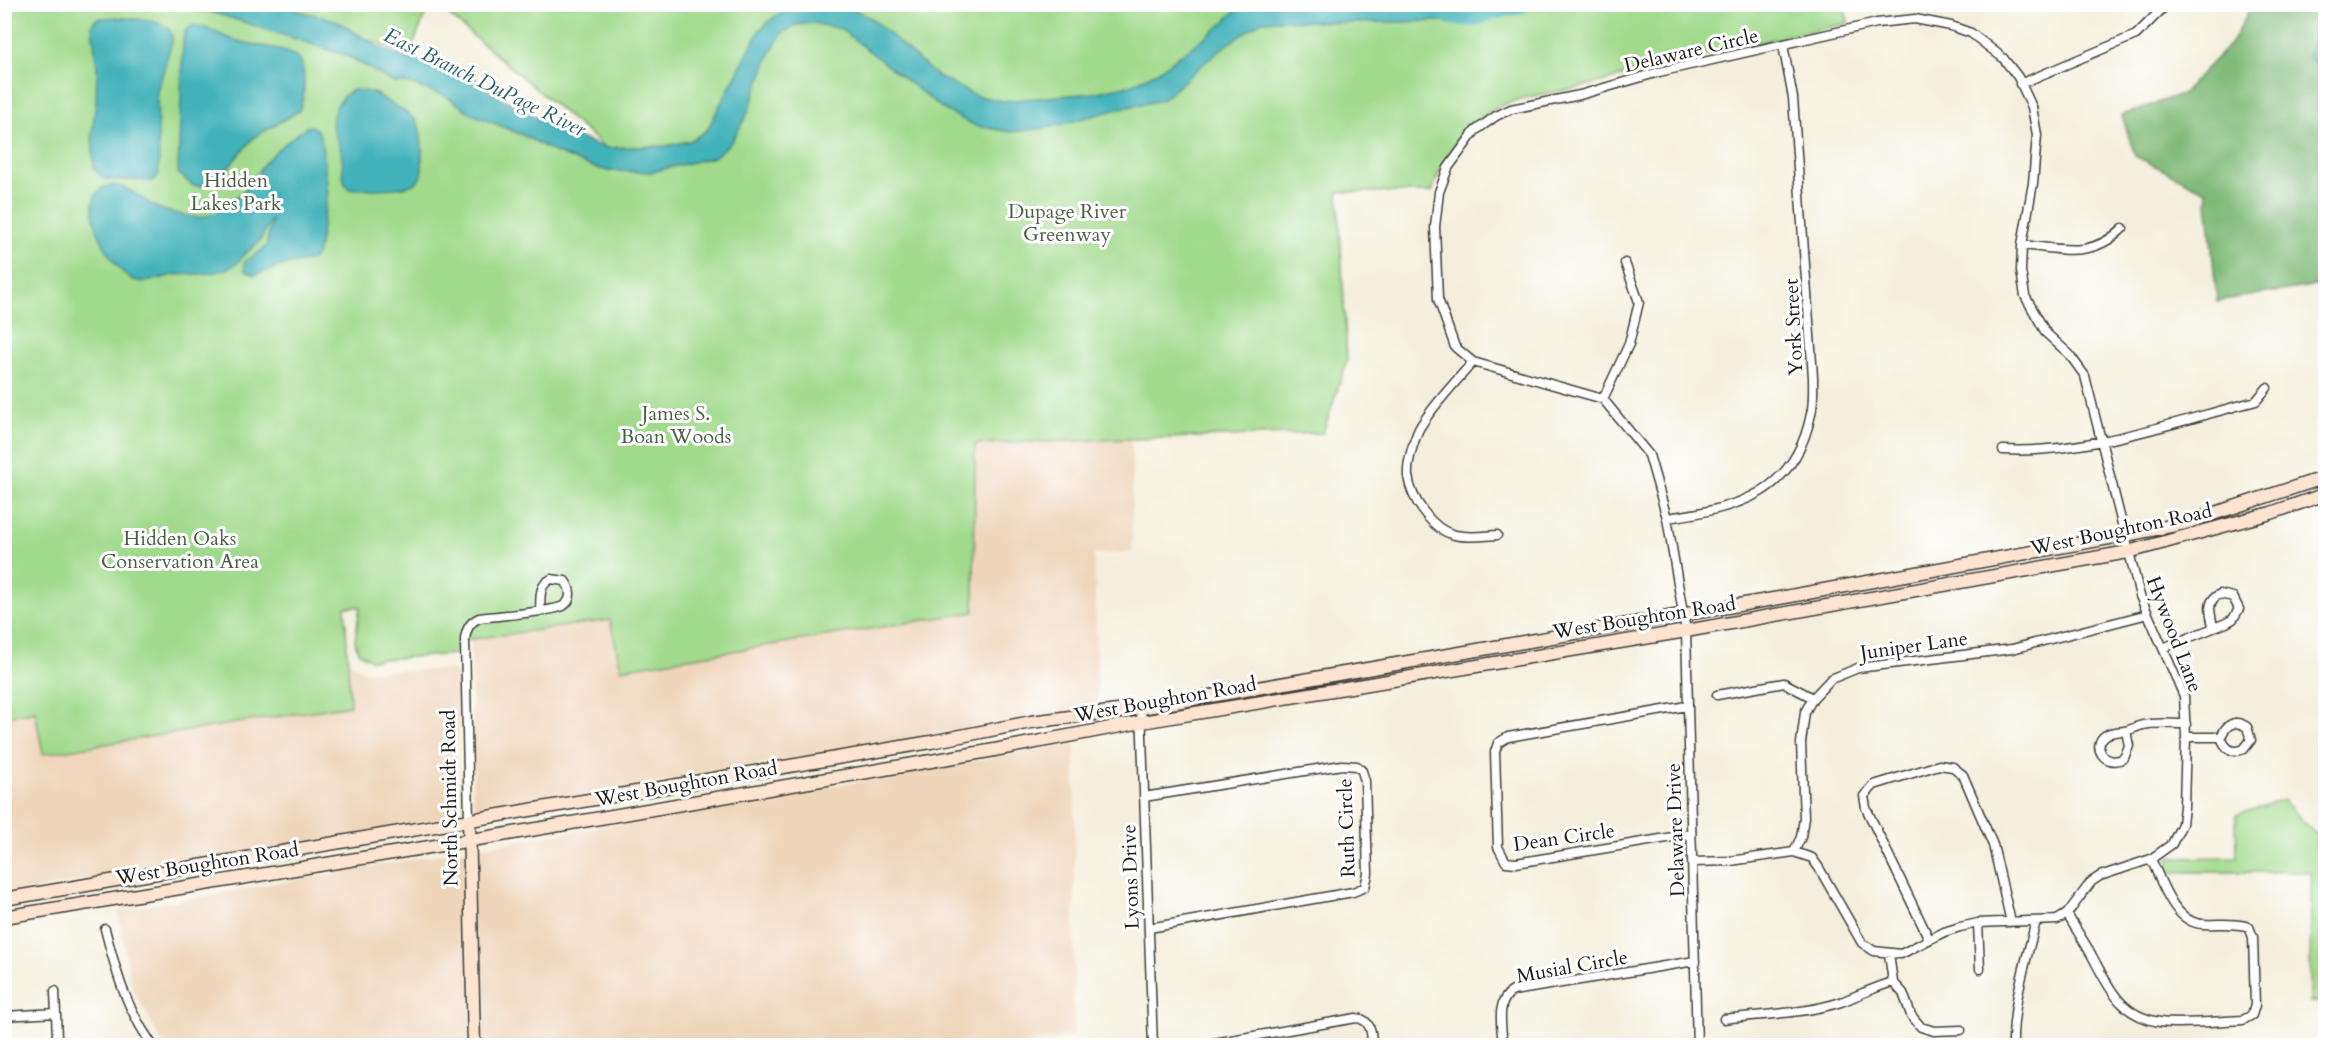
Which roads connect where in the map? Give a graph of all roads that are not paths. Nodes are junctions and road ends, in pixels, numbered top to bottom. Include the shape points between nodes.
1 (2167, 4) edge
2 (1784, 45) junction
3 (2020, 84) junction
4 (2123, 228) dead end
5 (2022, 245) junction
6 (1625, 263) dead end
7 (1473, 362) junction
8 (2267, 388) dead end
9 (1603, 399) junction
10 (2100, 441) junction
11 (2003, 450) dead end
12 (2325, 477) edge
13 (2325, 494) edge
14 (1667, 518) junction
15 (1497, 535) dead end
16 (2126, 536) junction
17 (2128, 552) junction
18 (540, 610) dead end
19 (1683, 614) junction
20 (2148, 614) junction
21 (2213, 627) dead end
22 (1686, 631) junction
23 (2163, 648) junction
24 (1258, 687) junction
25 (1718, 695) dead end
26 (1813, 698) junction
27 (1257, 703) junction
28 (1688, 706) junction
29 (1141, 708) junction
30 (1056, 719) junction
31 (1142, 722) junction
32 (2186, 724) junction
33 (2126, 731) dead end
34 (2186, 737) junction
35 (2221, 737) dead end
36 (1056, 738) junction
37 (1144, 797) junction
38 (469, 820) junction
39 (1690, 834) junction
40 (470, 840) junction
41 (1794, 852) junction
42 (2151, 859) junction
43 (1693, 862) junction
44 (4, 899) edge
45 (2067, 914) junction
46 (4, 917) edge
47 (2036, 921) junction
48 (2011, 922) junction
49 (1978, 923) junction
50 (1149, 928) junction
51 (105, 929) dead end
52 (1929, 939) junction
53 (1889, 954) junction
54 (1695, 961) junction
55 (1980, 969) dead end
56 (1893, 982) junction
57 (55, 991) dead end
58 (56, 1013) junction
59 (4, 1016) edge
60 (1725, 1019) dead end
61 (1961, 1030) dead end
62 (57, 1038) dead end
63 (153, 1046) edge
64 (474, 1046) edge
65 (1153, 1046) edge
66 (1197, 1046) edge
67 (1372, 1046) edge
68 (1503, 1046) edge
69 (1697, 1046) edge
70 (2013, 1046) edge

1 - 3 street via 2136,35
2 - 3 street, Delaware Circle via 1877,23 1915,19 1971,33 2003,58
2 - 7 street, Delaware Circle via 1510,109 1485,123 1468,139 1448,168 1439,192 1435,228 1437,288 1455,347
2 - 14 street, York Street via 1793,98 1813,377 1812,413 1801,447 1787,470 1770,485 1742,502
3 - 5 street, Delaware Circle via 2032,106 2037,135
4 - 5 street via 2094,248
5 - 10 street, Delaware Circle via 2025,296 2046,333 2085,376
6 - 9 street via 1639,302 1629,344
7 - 9 street
7 - 15 street via 1419,430 1408,477 1414,496 1440,529 1454,535
8 - 10 street via 2256,401
9 - 14 street via 1649,455
10 - 11 street via 2031,452
10 - 16 street, Delaware Circle
12 - 16 main road, West Boughton Road via 2184,523
13 - 17 main road, West Boughton Road
14 - 19 street
16 - 17 street, Delaware Circle
16 - 19 main road, West Boughton Road
17 - 20 street, Hywood Lane
17 - 22 main road, West Boughton Road
18 - 38 street, North Schmidt Road via 479,618 467,628
19 - 22 street, Delaware Drive
19 - 24 main road, West Boughton Road
20 - 23 street, Hywood Lane
20 - 26 street, Juniper Lane via 2012,649 1858,668 1831,679
21 - 23 street
22 - 27 main road, West Boughton Road
22 - 28 street, Delaware Drive
23 - 32 street, Hywood Lane via 2184,696
24 - 27 street
24 - 29 main road, West Boughton Road
25 - 26 street via 1784,683
26 - 41 street, Juniper Lane via 1805,712 1801,743 1804,818
27 - 31 main road, West Boughton Road
28 - 39 street, Delaware Drive
28 - 39 street, Dean Circle via 1508,737 1498,743 1495,752 1498,847 1506,862
29 - 30 main road, West Boughton Road
29 - 31 street, Lyons Drive
30 - 36 street
30 - 38 main road, West Boughton Road
31 - 36 main road, West Boughton Road
31 - 37 street, Lyons Drive
32 - 33 street via 2143,725
32 - 34 street, Hywood Lane
34 - 35 street
34 - 42 street, Hywood Lane via 2182,824 2172,844
36 - 40 main road, West Boughton Road
37 - 50 street, Lyons Drive
37 - 50 street, Ruth Circle via 1352,765 1362,771 1365,781 1365,887
38 - 40 main road, North Schmidt Road
38 - 44 main road, West Boughton Road
39 - 43 street, Delaware Drive
40 - 46 main road, West Boughton Road
40 - 64 main road, North Schmidt Road
41 - 43 street
41 - 53 street via 1812,858 1862,943
42 - 45 street, Hywood Lane via 2100,876
42 - 45 street via 2178,912 2188,921 2249,927 2255,982 2252,1015 2243,1020 2172,1022 2143,1017 2124,1006 2108,988
43 - 54 street, Delaware Drive
45 - 47 street via 2057,920
47 - 48 street
47 - 70 street via 2017,999
48 - 49 street
48 - 52 street via 1993,845 1963,775 1953,767 1940,765 1874,785 1864,796 1866,808
49 - 52 street
49 - 55 street
50 - 65 street, Lyons Drive
51 - 63 street via 120,987
52 - 53 street via 1901,954
53 - 56 street
54 - 68 street, Musial Circle via 1513,991 1503,1002
54 - 69 street, Delaware Drive
56 - 60 street via 1811,1009
56 - 61 street via 1921,1027 1934,1031
57 - 58 street
58 - 59 street
58 - 62 street
66 - 67 street via 1356,1018 1369,1024

